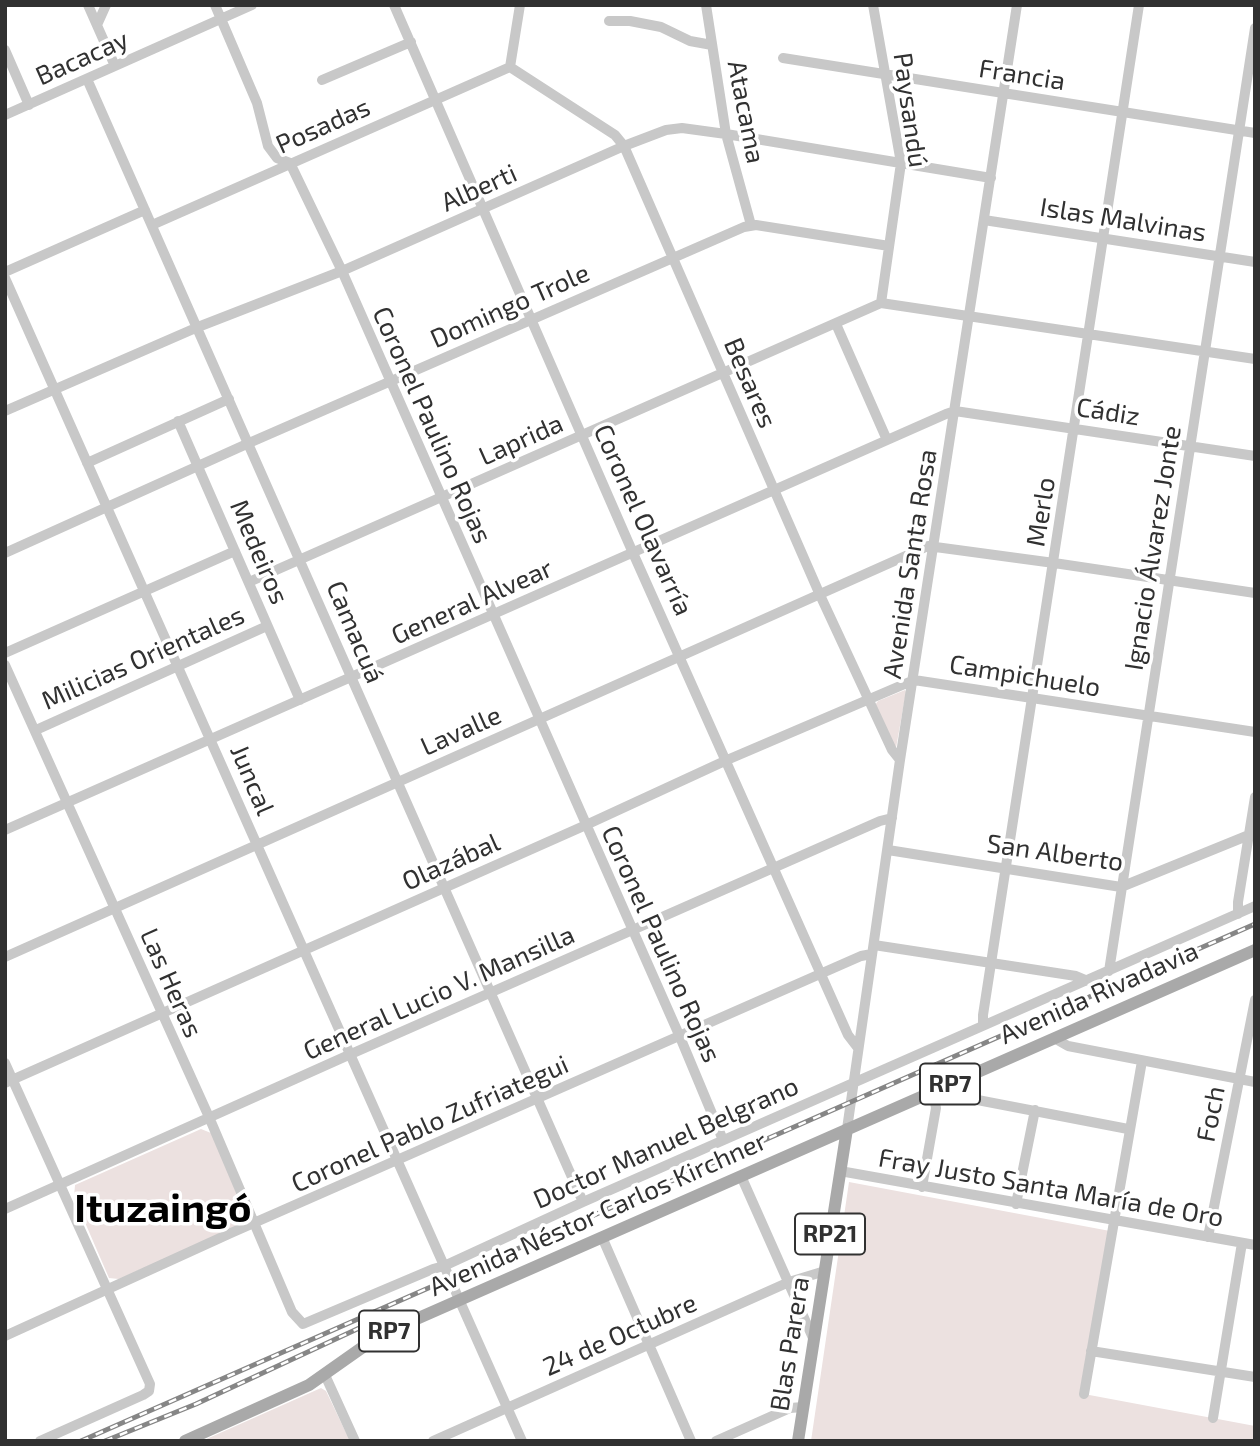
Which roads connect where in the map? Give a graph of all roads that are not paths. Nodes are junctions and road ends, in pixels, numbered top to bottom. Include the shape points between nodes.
1 (88, 5) edge
2 (106, 5) edge
3 (215, 5) edge
4 (252, 5) edge
5 (394, 5) edge
6 (520, 5) edge
7 (706, 5) edge
8 (873, 5) edge
9 (1017, 5) edge
10 (1139, 5) edge
11 (221, 19) junction
12 (609, 20) dead end
13 (97, 26) junction
14 (1255, 28) edge
15 (411, 42) junction
16 (712, 45) junction
17 (5, 50) edge
18 (783, 58) dead end
19 (115, 66) junction
20 (510, 67) junction
21 (885, 75) junction
22 (87, 79) junction
23 (322, 80) dead end
24 (1004, 93) junction
25 (436, 99) junction
26 (29, 105) junction
27 (1123, 112) junction
28 (5, 115) edge
29 (1238, 130) junction
30 (1255, 133) edge
31 (726, 134) junction
32 (624, 146) junction
33 (290, 163) junction
34 (901, 163) junction
35 (992, 178) junction
36 (484, 209) junction
37 (145, 210) junction
38 (984, 220) junction
39 (152, 225) junction
40 (751, 225) junction
41 (1104, 239) junction
42 (889, 246) junction
43 (673, 257) junction
44 (1220, 257) junction
45 (1255, 262) edge
46 (342, 271) junction
47 (5, 272) edge
48 (5, 278) edge
49 (881, 303) junction
50 (970, 316) junction
51 (532, 319) junction
52 (836, 324) junction
53 (198, 327) junction
54 (1089, 333) junction
55 (1205, 351) junction
56 (1255, 359) edge
57 (723, 374) junction
58 (390, 382) junction
59 (54, 390) junction
60 (229, 398) junction
61 (5, 411) edge
62 (955, 411) junction
63 (178, 421) junction
64 (1074, 428) junction
65 (582, 436) junction
66 (887, 440) junction
67 (249, 443) junction
68 (1189, 445) junction
69 (1255, 456) edge
70 (87, 463) junction
71 (198, 466) junction
72 (774, 491) junction
73 (442, 498) junction
74 (107, 508) junction
75 (934, 546) junction
76 (236, 551) junction
77 (5, 553) edge
78 (633, 553) junction
79 (301, 560) junction
80 (1054, 563) junction
81 (1169, 580) junction
82 (249, 582) junction
83 (145, 592) junction
84 (1255, 593) edge
85 (820, 595) junction
86 (492, 616) junction
87 (267, 625) junction
88 (5, 653) edge
89 (681, 657) junction
90 (5, 665) edge
91 (178, 666) junction
92 (352, 677) junction
93 (914, 680) junction
94 (1033, 698) junction
95 (300, 700) junction
96 (869, 700) junction
97 (1148, 715) junction
98 (539, 720) junction
99 (36, 730) junction
100 (1255, 732) edge
101 (212, 739) junction
102 (727, 760) junction
103 (900, 760) junction
104 (398, 782) junction
105 (1255, 797) edge
106 (68, 802) junction
107 (892, 818) junction
108 (586, 825) junction
109 (5, 830) edge
110 (1249, 835) junction
111 (257, 844) junction
112 (888, 850) junction
113 (774, 868) junction
114 (1006, 868) junction
115 (1121, 887) junction
116 (445, 888) junction
117 (1255, 906) edge
118 (114, 907) junction
119 (1238, 914) junction
120 (633, 930) junction
121 (303, 949) junction
122 (873, 950) junction
123 (1255, 950) edge
124 (5, 957) edge
125 (991, 963) junction
126 (1109, 971) junction
127 (820, 974) junction
128 (1088, 981) junction
129 (492, 993) junction
130 (1255, 1000) edge
131 (161, 1012) junction
132 (984, 1025) junction
133 (680, 1037) junction
134 (1054, 1038) junction
135 (858, 1048) junction
136 (351, 1054) junction
137 (1142, 1060) junction
138 (5, 1063) edge
139 (1239, 1079) junction
140 (9, 1081) edge
141 (1255, 1082) edge
142 (952, 1083) junction
143 (853, 1084) junction
144 (933, 1091) junction
145 (538, 1099) junction
146 (1035, 1110) junction
147 (209, 1117) junction
148 (847, 1129) junction
149 (1128, 1129) junction
150 (723, 1140) junction
151 (398, 1160) junction
152 (840, 1171) junction
153 (741, 1176) junction
154 (59, 1185) junction
155 (922, 1186) junction
156 (583, 1202) junction
157 (1016, 1204) junction
158 (5, 1209) edge
159 (1113, 1221) junction
160 (254, 1224) junction
161 (602, 1237) junction
162 (1208, 1237) junction
163 (1242, 1243) junction
164 (1255, 1245) edge
165 (443, 1264) junction
166 (825, 1271) junction
167 (789, 1282) junction
168 (107, 1290) junction
169 (460, 1300) junction
170 (297, 1320) joint
171 (5, 1336) edge
172 (814, 1339) junction
173 (651, 1345) junction
174 (1091, 1351) junction
175 (1221, 1370) junction
176 (325, 1375) junction
177 (1255, 1377) edge
178 (1084, 1394) dead end
179 (803, 1406) junction
180 (508, 1408) junction
181 (1213, 1418) dead end
182 (40, 1441) edge
183 (185, 1441) edge
184 (355, 1441) edge
185 (433, 1441) edge
186 (522, 1441) edge
187 (691, 1441) edge
188 (716, 1441) edge
189 (798, 1441) edge

1 - 13 street
2 - 13 street
3 - 11 street, Coronel Paulino Rojas
4 - 11 street, Bacacay
5 - 15 street, Coronel Olavarría
6 - 20 street
7 - 16 street, Atacama
8 - 21 street, Paysandú
9 - 24 street, Avenida Santa Rosa
10 - 27 street, Merlo
11 - 19 street, Bacacay
11 - 33 street, Coronel Paulino Rojas via 257,103 268,146 277,158
12 - 16 street via 661,27 690,41
13 - 19 street
14 - 29 street, Ignacio Álvarez Jonte
15 - 23 street
15 - 25 street, Coronel Olavarría
16 - 31 street, Atacama
17 - 26 street
18 - 21 street, Francia
19 - 22 street, Bacacay
20 - 25 street, Posadas
20 - 32 street, Besares via 615,135
21 - 24 street, Francia
21 - 34 street, Paysandú
22 - 26 street, Bacacay
22 - 37 street, Camacuá
24 - 27 street, Francia
24 - 35 street, Avenida Santa Rosa
25 - 33 street, Posadas
25 - 36 street, Coronel Olavarría
26 - 28 street, Bacacay
27 - 29 street, Francia
27 - 41 street, Merlo
29 - 30 street, Francia
29 - 44 street, Ignacio Álvarez Jonte
31 - 32 street, Alberti via 674,128
31 - 34 street, Alberti
31 - 40 street, Atacama
32 - 36 street, Alberti
32 - 43 street, Besares
33 - 39 street, Posadas
33 - 46 street, Coronel Paulino Rojas
34 - 35 street, Alberti
34 - 42 street, Paysandú
35 - 38 street, Avenida Santa Rosa
36 - 46 street, Alberti
36 - 51 street, Coronel Olavarría
37 - 39 street, Camacuá
37 - 47 street
38 - 41 street, Islas Malvinas
38 - 50 street, Avenida Santa Rosa
39 - 53 street, Camacuá
40 - 42 street
40 - 43 street, Domingo Trole
41 - 44 street, Islas Malvinas
41 - 54 street, Merlo
42 - 49 street, Paysandú
43 - 51 street, Domingo Trole
43 - 57 street, Besares
44 - 45 street, Islas Malvinas
44 - 55 street, Ignacio Álvarez Jonte
46 - 53 street, Alberti
46 - 58 street, Coronel Paulino Rojas
48 - 59 street, Juncal
49 - 50 street
49 - 52 street, Laprida
50 - 54 street
50 - 62 street, Avenida Santa Rosa
51 - 58 street, Domingo Trole
51 - 65 street, Coronel Olavarría
52 - 57 street, Laprida
52 - 66 street
53 - 59 street, Alberti
53 - 60 street, Camacuá
54 - 55 street
54 - 64 street, Merlo
55 - 56 street
55 - 68 street, Ignacio Álvarez Jonte
57 - 65 street, Laprida
57 - 72 street, Besares
58 - 67 street, Domingo Trole
58 - 73 street, Coronel Paulino Rojas
59 - 61 street, Alberti
59 - 70 street, Juncal
60 - 63 street
60 - 67 street, Camacuá
62 - 64 street, Cádiz
62 - 66 street, General Alvear
62 - 75 street, Avenida Santa Rosa
63 - 70 street
63 - 71 street, Medeiros
64 - 68 street, Cádiz
64 - 80 street, Merlo
65 - 73 street, Laprida
65 - 78 street, Coronel Olavarría
66 - 72 street, General Alvear
67 - 71 street, Domingo Trole
67 - 79 street, Camacuá
68 - 69 street, Cádiz
68 - 81 street, Ignacio Álvarez Jonte
70 - 74 street, Juncal
71 - 74 street, Domingo Trole
71 - 76 street, Medeiros
72 - 78 street, General Alvear
72 - 85 street, Besares
73 - 79 street, Laprida
73 - 86 street, Coronel Paulino Rojas
74 - 77 street, Domingo Trole
74 - 83 street, Juncal
75 - 80 street
75 - 85 street, Lavalle
75 - 93 street, Avenida Santa Rosa
76 - 82 street, Medeiros
76 - 83 street
78 - 86 street, General Alvear
78 - 89 street, Coronel Olavarría
79 - 82 street, Laprida
79 - 92 street, Camacuá
80 - 81 street
80 - 94 street, Merlo
81 - 84 street
81 - 97 street, Ignacio Álvarez Jonte
82 - 87 street, Medeiros
83 - 88 street
83 - 91 street, Juncal
85 - 89 street, Lavalle
85 - 96 street, Besares
86 - 92 street, General Alvear
86 - 98 street, Coronel Paulino Rojas
87 - 91 street, Milicias Orientales
87 - 95 street, Medeiros
89 - 98 street, Lavalle
89 - 102 street, Coronel Olavarría
90 - 99 street, Las Heras
91 - 99 street, Milicias Orientales
91 - 101 street, Juncal
92 - 95 street, General Alvear
92 - 104 street, Camacuá
93 - 94 street, Campichuelo
93 - 96 street, Olazábal
93 - 103 street, Avenida Santa Rosa
94 - 97 street, Campichuelo
94 - 114 street, Merlo
95 - 101 street, General Alvear
96 - 102 street, Olazábal
96 - 103 street, Besares
97 - 100 street, Campichuelo
97 - 115 street, Ignacio Álvarez Jonte
98 - 104 street, Lavalle
98 - 108 street, Coronel Paulino Rojas
99 - 106 street, Las Heras
101 - 106 street, General Alvear
101 - 111 street, Juncal
102 - 108 street, Olazábal
102 - 113 street, Coronel Olavarría
103 - 107 street, Avenida Santa Rosa
104 - 111 street, Lavalle
104 - 116 street, Camacuá
105 - 110 street
106 - 109 street, General Alvear
106 - 118 street, Las Heras
107 - 112 street, Avenida Santa Rosa
107 - 113 street, General Lucio V. Mansilla
108 - 116 street, Olazábal
108 - 120 street, Coronel Paulino Rojas
110 - 115 street, San Alberto
110 - 119 street
111 - 118 street, Lavalle
111 - 121 street, Juncal
112 - 114 street, San Alberto
112 - 122 street, Avenida Santa Rosa
113 - 120 street, General Lucio V. Mansilla
113 - 127 street, Coronel Olavarría
114 - 115 street, San Alberto
114 - 125 street, Merlo
115 - 126 street, Ignacio Álvarez Jonte
116 - 121 street, Olazábal
116 - 129 street, Camacuá
117 - 119 street, Avenida Rivadavia
118 - 124 street, Lavalle
118 - 131 street, Las Heras
119 - 126 street, Avenida Rivadavia
120 - 129 street, General Lucio V. Mansilla
120 - 133 street, Coronel Paulino Rojas
121 - 131 street, Olazábal
121 - 136 street, Juncal
122 - 125 street
122 - 127 street, Coronel Pablo Zufriategui
122 - 135 street, Avenida Santa Rosa
123 - 134 main road, Avenida Rivadavia / RP7
125 - 128 street
125 - 132 street, Merlo
126 - 128 street, Avenida Rivadavia
127 - 133 street, Coronel Pablo Zufriategui
127 - 135 street, Coronel Olavarría
128 - 132 street, Avenida Rivadavia
129 - 136 street, General Lucio V. Mansilla
129 - 145 street, Camacuá
130 - 139 street, Foch
131 - 140 street, Olazábal
131 - 147 street, Las Heras
132 - 143 street, Avenida Rivadavia
133 - 145 street, Coronel Pablo Zufriategui
133 - 150 street, Coronel Paulino Rojas
134 - 137 street via 1068,1046
134 - 142 main road, Avenida Rivadavia / RP7
135 - 143 street, Avenida Santa Rosa
136 - 147 street, General Lucio V. Mansilla
136 - 151 street, Juncal
137 - 139 street
137 - 149 street
138 - 140 street
139 - 141 street
139 - 162 street, Foch
140 - 154 street
142 - 144 main road, Avenida Rivadavia / RP7
142 - 146 street via 962,1097
143 - 148 street, Avenida Santa Rosa
143 - 150 street, Doctor Manuel Belgrano
144 - 148 main road, Avenida Rivadavia / RP7
144 - 155 street via 936,1108
145 - 151 street, Coronel Pablo Zufriategui
145 - 156 street, Camacuá
146 - 149 street
146 - 157 street
147 - 154 street, General Lucio V. Mansilla
147 - 160 street, Las Heras
148 - 152 main road, Blas Parera / RP21
148 - 153 main road, Avenida Néstor Carlos Kirchner / RP7
149 - 159 street
150 - 156 street, Doctor Manuel Belgrano
151 - 160 street, Coronel Pablo Zufriategui
151 - 165 street, Juncal
152 - 155 street, Fray Justo Santa María de Oro
152 - 166 main road, Blas Parera / RP21
153 - 161 main road, Avenida Néstor Carlos Kirchner / RP7
153 - 167 street
154 - 158 street, General Lucio V. Mansilla
154 - 168 street
155 - 157 street, Fray Justo Santa María de Oro
156 - 165 street, Doctor Manuel Belgrano
157 - 159 street, Fray Justo Santa María de Oro
159 - 162 street, Fray Justo Santa María de Oro
159 - 174 street
160 - 168 street, Coronel Pablo Zufriategui
160 - 170 street, Las Heras
161 - 169 main road, Avenida Néstor Carlos Kirchner / RP7
161 - 173 street
162 - 163 street, Fray Justo Santa María de Oro
163 - 164 street, Fray Justo Santa María de Oro
163 - 175 street
165 - 169 street, Juncal
165 - 170 street, Doctor Manuel Belgrano via 307,1323
166 - 167 street, 24 de Octubre
166 - 172 main road, Blas Parera / RP21
167 - 172 street
167 - 173 street, 24 de Octubre
168 - 171 street, Coronel Pablo Zufriategui
168 - 182 street via 150,1387 143,1395
169 - 176 main road, Avenida Néstor Carlos Kirchner / RP7 via 380,1335
169 - 180 street, Juncal
172 - 179 main road, Blas Parera / RP21
173 - 180 street, 24 de Octubre
173 - 187 street
174 - 175 street
174 - 178 street
175 - 177 street
175 - 181 street
176 - 183 main road, Avenida Néstor Carlos Kirchner / RP7
176 - 184 street
179 - 188 street
179 - 189 main road, Blas Parera / RP21
180 - 185 street, 24 de Octubre
180 - 186 street, Juncal

